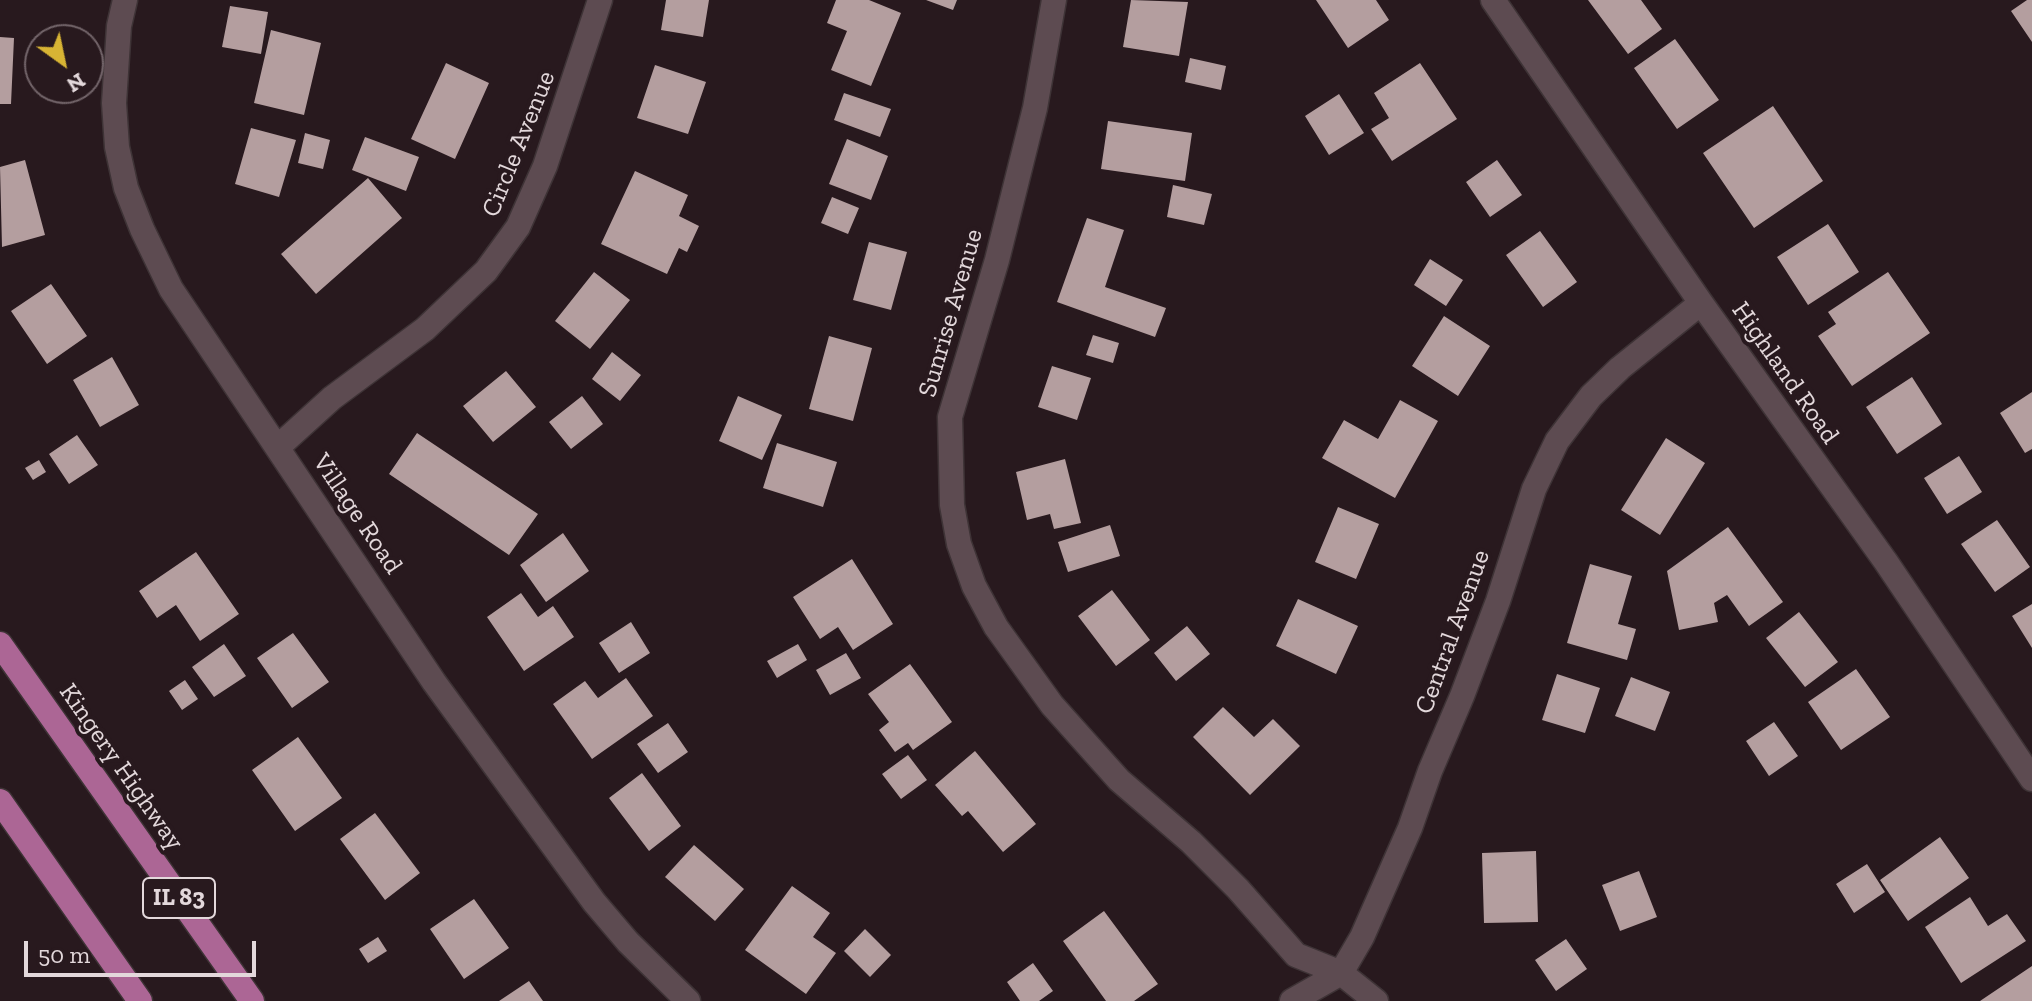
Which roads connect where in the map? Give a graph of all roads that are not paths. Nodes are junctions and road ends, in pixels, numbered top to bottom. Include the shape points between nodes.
1 (125, 0) edge
2 (600, 0) edge
3 (1054, 0) edge
4 (1493, 0) edge
5 (1701, 303) junction
6 (278, 447) junction
7 (0, 644) edge
8 (2032, 779) edge
9 (0, 801) edge
10 (1341, 973) junction
11 (140, 1001) edge
12 (252, 1001) edge
13 (688, 1001) edge
14 (1292, 1001) edge
15 (1376, 1001) edge

1 - 6 street, Village Road via 114,103 126,188 171,289
2 - 6 street, Circle Avenue via 545,166 518,227 486,271 425,329 332,398
3 - 10 street, Sunrise Avenue via 1035,108 1001,245 950,417 951,492 959,544 996,627 1062,716 1119,780 1238,889 1296,955
4 - 5 street, Highland Road
5 - 8 street, Highland Road via 1886,562
5 - 10 street, Central Avenue via 1610,377 1557,441 1534,489 1498,601 1410,828
6 - 13 street, Village Road via 434,682 594,902
7 - 12 main road, Kingery Highway / IL 83
9 - 11 main road
10 - 14 street, Central Avenue
10 - 15 street, Sunrise Avenue

